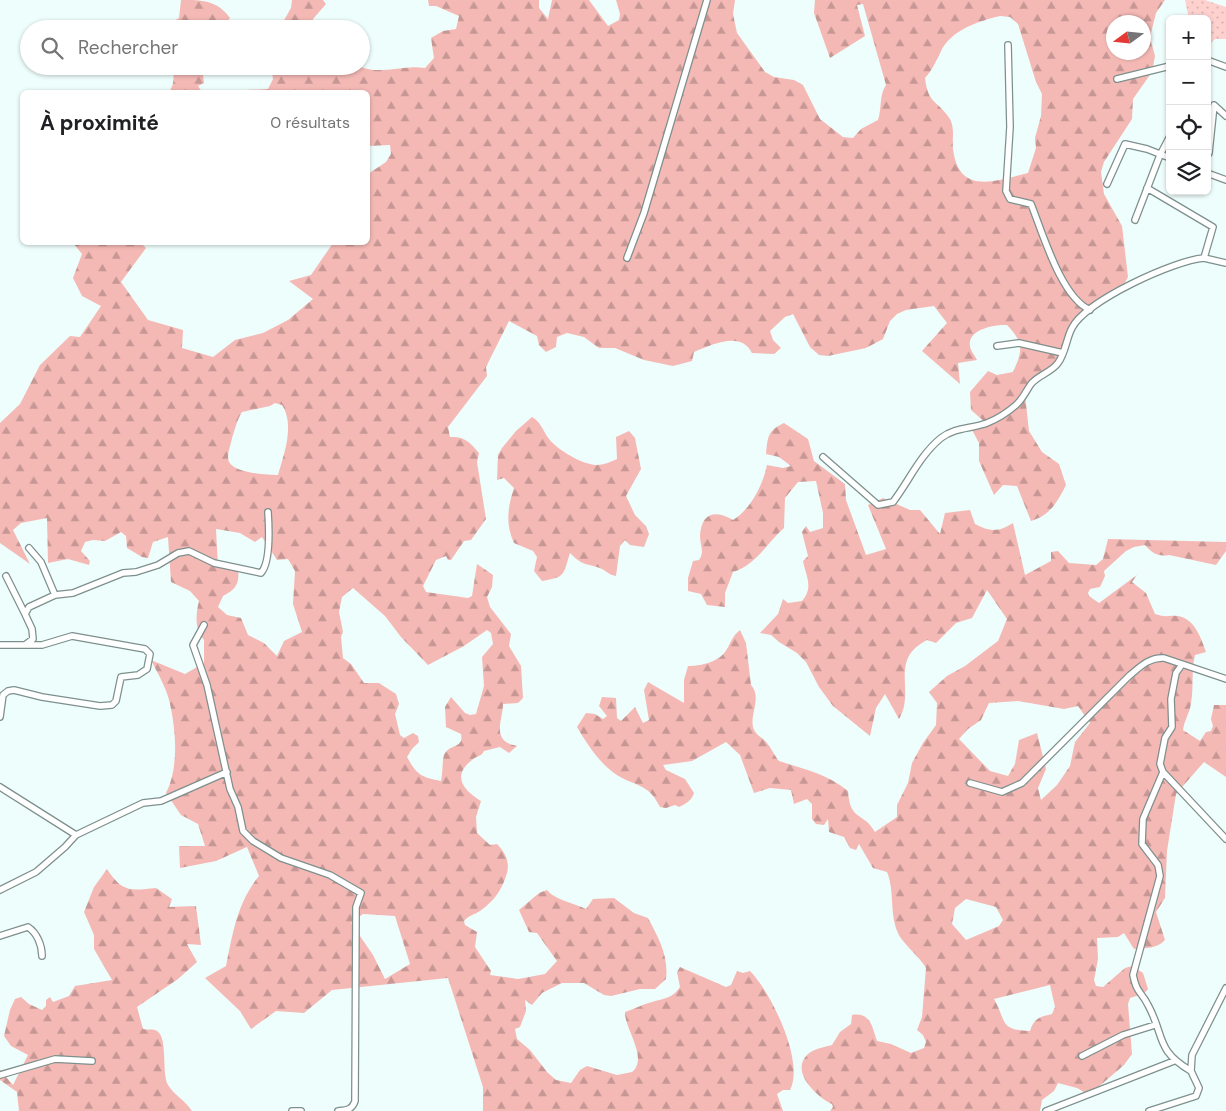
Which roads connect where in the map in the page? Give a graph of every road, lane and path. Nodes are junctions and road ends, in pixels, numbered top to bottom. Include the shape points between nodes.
1 (707, 0) edge
2 (1008, 45) dead end
3 (1211, 61) edge
4 (1166, 67) edge
5 (1226, 67) edge
6 (1116, 79) dead end
7 (1226, 116) edge
8 (1166, 144) edge
9 (1209, 150) edge
10 (1160, 155) junction
11 (1166, 157) edge
12 (1211, 174) edge
13 (1226, 180) edge
14 (1107, 184) dead end
15 (1147, 188) junction
16 (1135, 220) dead end
17 (627, 258) dead end
18 (1204, 258) junction
19 (1226, 263) edge
20 (1090, 310) junction
21 (997, 346) dead end
22 (1063, 353) junction
23 (823, 457) dead end
24 (268, 512) dead end
25 (29, 548) dead end
26 (6, 576) dead end
27 (55, 595) junction
28 (25, 614) junction
29 (204, 624) dead end
30 (0, 645) edge
31 (25, 645) junction
32 (1181, 666) junction
33 (1226, 679) edge
34 (0, 717) edge
35 (227, 772) junction
36 (1162, 772) junction
37 (970, 783) dead end
38 (0, 787) edge
39 (76, 835) junction
40 (1226, 839) edge
41 (0, 890) edge
42 (0, 936) edge
43 (42, 956) dead end
44 (1226, 988) edge
45 (1155, 1025) junction
46 (1082, 1056) dead end
47 (92, 1061) dead end
48 (1174, 1061) junction
49 (1191, 1071) junction
50 (0, 1075) edge
51 (292, 1111) edge
52 (301, 1111) edge
53 (338, 1111) edge
54 (1046, 1111) edge
55 (1149, 1111) edge

1 - 17 street via 644,213
2 - 20 street via 1010,127 1006,191 1010,199 1031,204 1061,280 1082,306
3 - 5 street
4 - 6 street
7 - 9 street via 1214,105
8 - 10 street
10 - 11 street
10 - 14 street via 1125,144
10 - 15 street
12 - 13 street
15 - 16 street
15 - 18 street via 1213,228
18 - 19 street
18 - 20 street via 1190,259 1146,276
20 - 22 street via 1072,327
21 - 22 street via 1019,343
22 - 23 street via 1058,364 1032,382 1017,404 986,423 964,427 942,438 924,456 893,502 878,505
24 - 27 street via 269,536 261,573 214,563 189,551 178,553 158,565 123,573 73,593
25 - 27 street via 41,562
26 - 28 street
27 - 28 street via 29,608
28 - 31 street via 33,639
29 - 35 street via 193,645 207,685
30 - 31 street
31 - 34 street via 42,645 72,636 145,649 150,654 147,669 121,677 116,701 112,705 100,706 14,690 3,695
32 - 33 street
32 - 36 street via 1176,673 1172,727 1165,738 1160,764
32 - 37 street via 1156,657 1146,662 1022,783 1002,792
35 - 39 street via 161,801 143,803
35 - 53 street via 243,831 253,841 281,858 330,875 361,893 356,907 355,1101 348,1110
36 - 40 street
36 - 45 street via 1143,819 1142,844 1158,865 1160,876 1133,975 1136,990 1148,1005
38 - 39 street
39 - 41 street via 36,872
42 - 43 street via 28,926 42,949
44 - 49 street via 1192,1055
45 - 46 street via 1122,1036
45 - 48 street
47 - 50 street via 56,1059
48 - 49 street
48 - 54 street
49 - 55 street via 1199,1088 1196,1096
51 - 52 street

